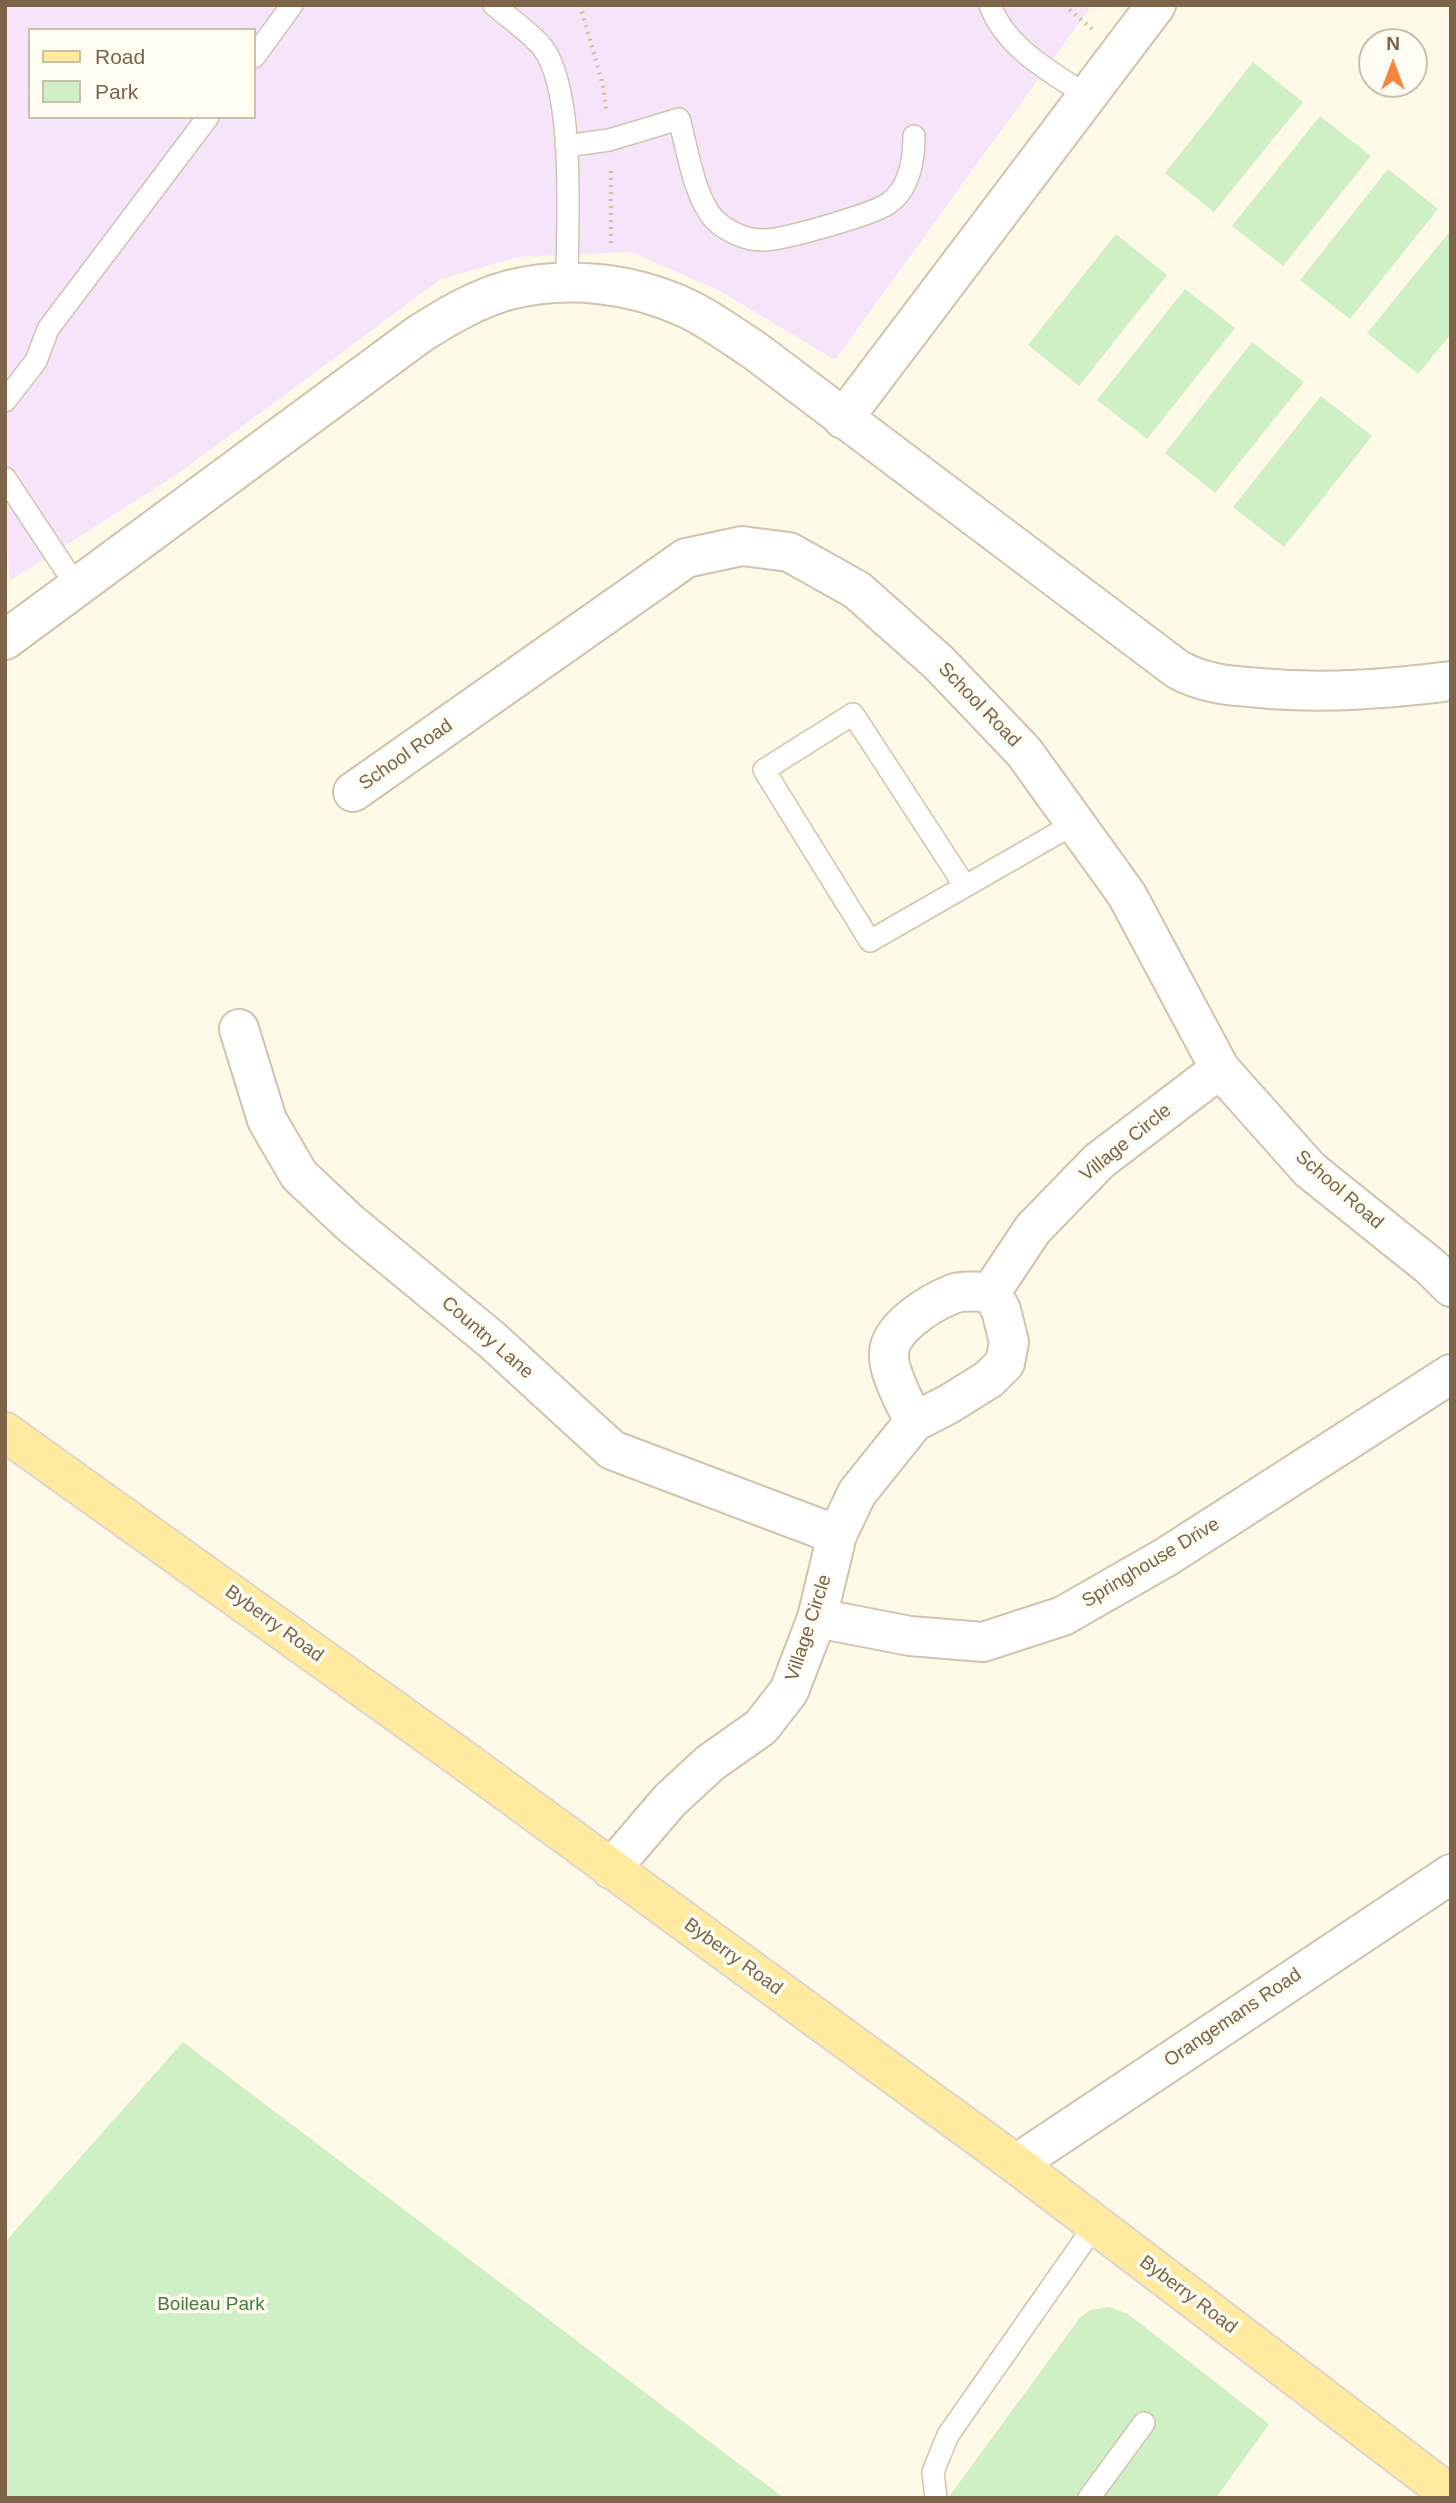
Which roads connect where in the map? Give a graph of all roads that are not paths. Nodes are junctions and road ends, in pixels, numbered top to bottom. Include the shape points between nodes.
1 (292, 5) edge
2 (494, 5) edge
3 (990, 5) edge
4 (1156, 5) edge
5 (256, 54) edge
6 (1087, 96) junction
7 (206, 119) edge
8 (914, 136) dead end
9 (566, 146) junction
10 (567, 283) junction
11 (5, 401) edge
12 (844, 419) junction
13 (5, 478) edge
14 (77, 587) junction
15 (5, 640) edge
16 (1451, 681) edge
17 (353, 792) dead end
18 (1077, 822) junction
19 (965, 886) junction
20 (239, 1029) dead end
21 (1220, 1069) junction
22 (1451, 1287) edge
23 (991, 1292) junction
24 (1451, 1374) edge
25 (914, 1422) junction
26 (5, 1432) edge
27 (837, 1535) junction
28 (817, 1618) junction
29 (611, 1869) junction
30 (1451, 1874) edge
31 (1016, 2164) junction
32 (1095, 2225) junction
33 (1144, 2423) dead end
34 (1451, 2495) edge
35 (936, 2498) edge
36 (1088, 2498) edge

1 - 5 lane
2 - 9 lane via 542,47 550,60 562,100
3 - 6 lane via 1013,43
4 - 6 street
6 - 12 street
7 - 11 lane via 48,329 36,361
8 - 9 lane via 910,173 890,203 872,212 760,240 728,230 713,218 703,201 680,119 609,140
9 - 10 lane
10 - 12 street via 631,289 689,309 754,350
10 - 14 street via 508,290 428,329
12 - 16 street via 1191,677 1295,691 1352,691
13 - 14 lane
14 - 15 street
17 - 18 street, School Road via 686,558 742,546 789,552 857,590 939,663 1024,752
18 - 19 lane
18 - 21 street, School Road via 1127,895
19 - 19 lane via 870,941 764,769 853,714
20 - 27 street, Country Lane via 267,1120 299,1175 612,1450
21 - 22 street, School Road via 1310,1170
21 - 23 street, Village Circle via 1099,1161 1033,1229
23 - 25 street via 1002,1310 1009,1342 1004,1363 989,1380
23 - 25 street via 955,1293 915,1316 894,1335 888,1355
24 - 28 street, Springhouse Drive via 1166,1557 1063,1616 983,1642 910,1636
25 - 27 street, Village Circle via 857,1493
26 - 29 main road, Byberry Road
27 - 28 street, Village Circle
28 - 29 street, Village Circle via 789,1691 761,1727 710,1763 670,1800
29 - 31 main road, Byberry Road
30 - 31 street, Orangemans Road
31 - 32 main road, Byberry Road
32 - 34 main road, Byberry Road
32 - 35 lane via 948,2435 933,2472
33 - 36 lane

